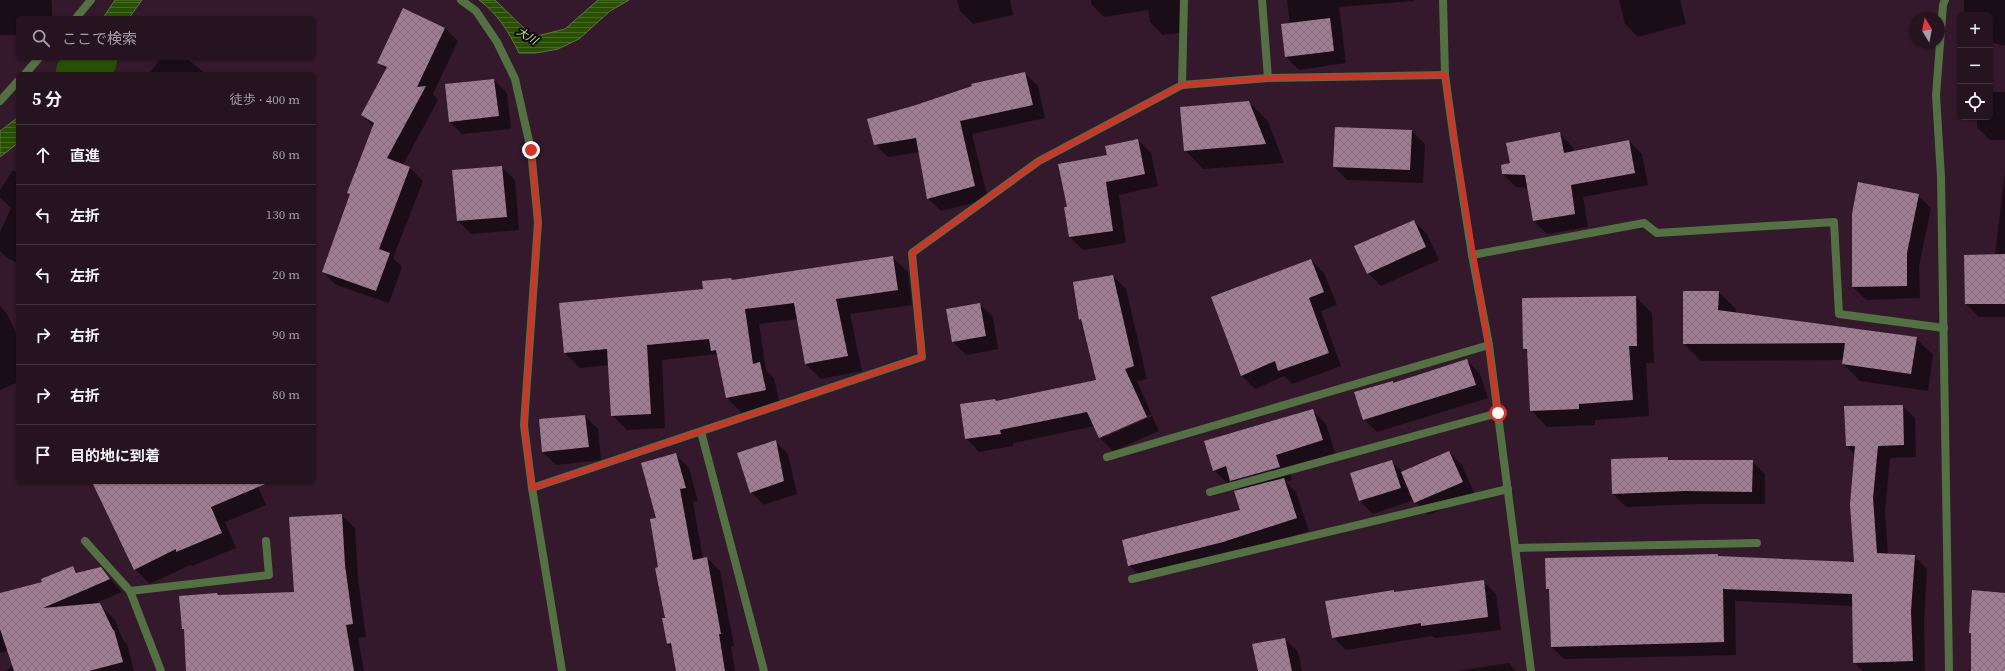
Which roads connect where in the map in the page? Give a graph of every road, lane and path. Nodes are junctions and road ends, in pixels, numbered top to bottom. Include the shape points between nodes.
1 (91, 0) edge
2 (461, 0) edge
3 (1184, 0) edge
4 (1262, 0) edge
5 (1443, 0) edge
6 (1946, 0) edge
7 (78, 16) edge
8 (37, 60) edge
9 (26, 72) edge
10 (1445, 75) junction
11 (1268, 78) junction
12 (16, 83) edge
13 (1182, 85) junction
14 (0, 101) edge
15 (1472, 255) junction
16 (1944, 328) junction
17 (1489, 345) junction
18 (1498, 413) junction
19 (701, 432) junction
20 (1107, 457) dead end
21 (532, 488) junction
22 (1508, 489) junction
23 (1210, 492) dead end
24 (85, 541) dead end
25 (266, 541) dead end
26 (1757, 543) dead end
27 (1516, 548) junction
28 (1132, 579) dead end
29 (130, 591) junction
30 (160, 671) edge
31 (562, 671) edge
32 (764, 671) edge
33 (1531, 671) edge
34 (1949, 671) edge

1 - 7 street
2 - 21 street via 476,11 497,42 515,79 531,150 538,222 524,425
3 - 13 street
4 - 11 street
5 - 10 street
6 - 16 street via 1943,4 1936,95 1941,178
8 - 9 street
10 - 11 street
10 - 15 street
11 - 13 street
12 - 14 street
13 - 19 street via 1039,161 912,253 922,357
15 - 16 street via 1644,223 1657,233 1834,222 1839,314
15 - 17 street
16 - 34 street
17 - 18 street
17 - 20 street
18 - 22 street
18 - 23 street
19 - 21 street
19 - 32 street
21 - 31 street
22 - 27 street
22 - 28 street
24 - 29 street
25 - 29 street via 269,575
26 - 27 street
27 - 33 street
29 - 30 street

